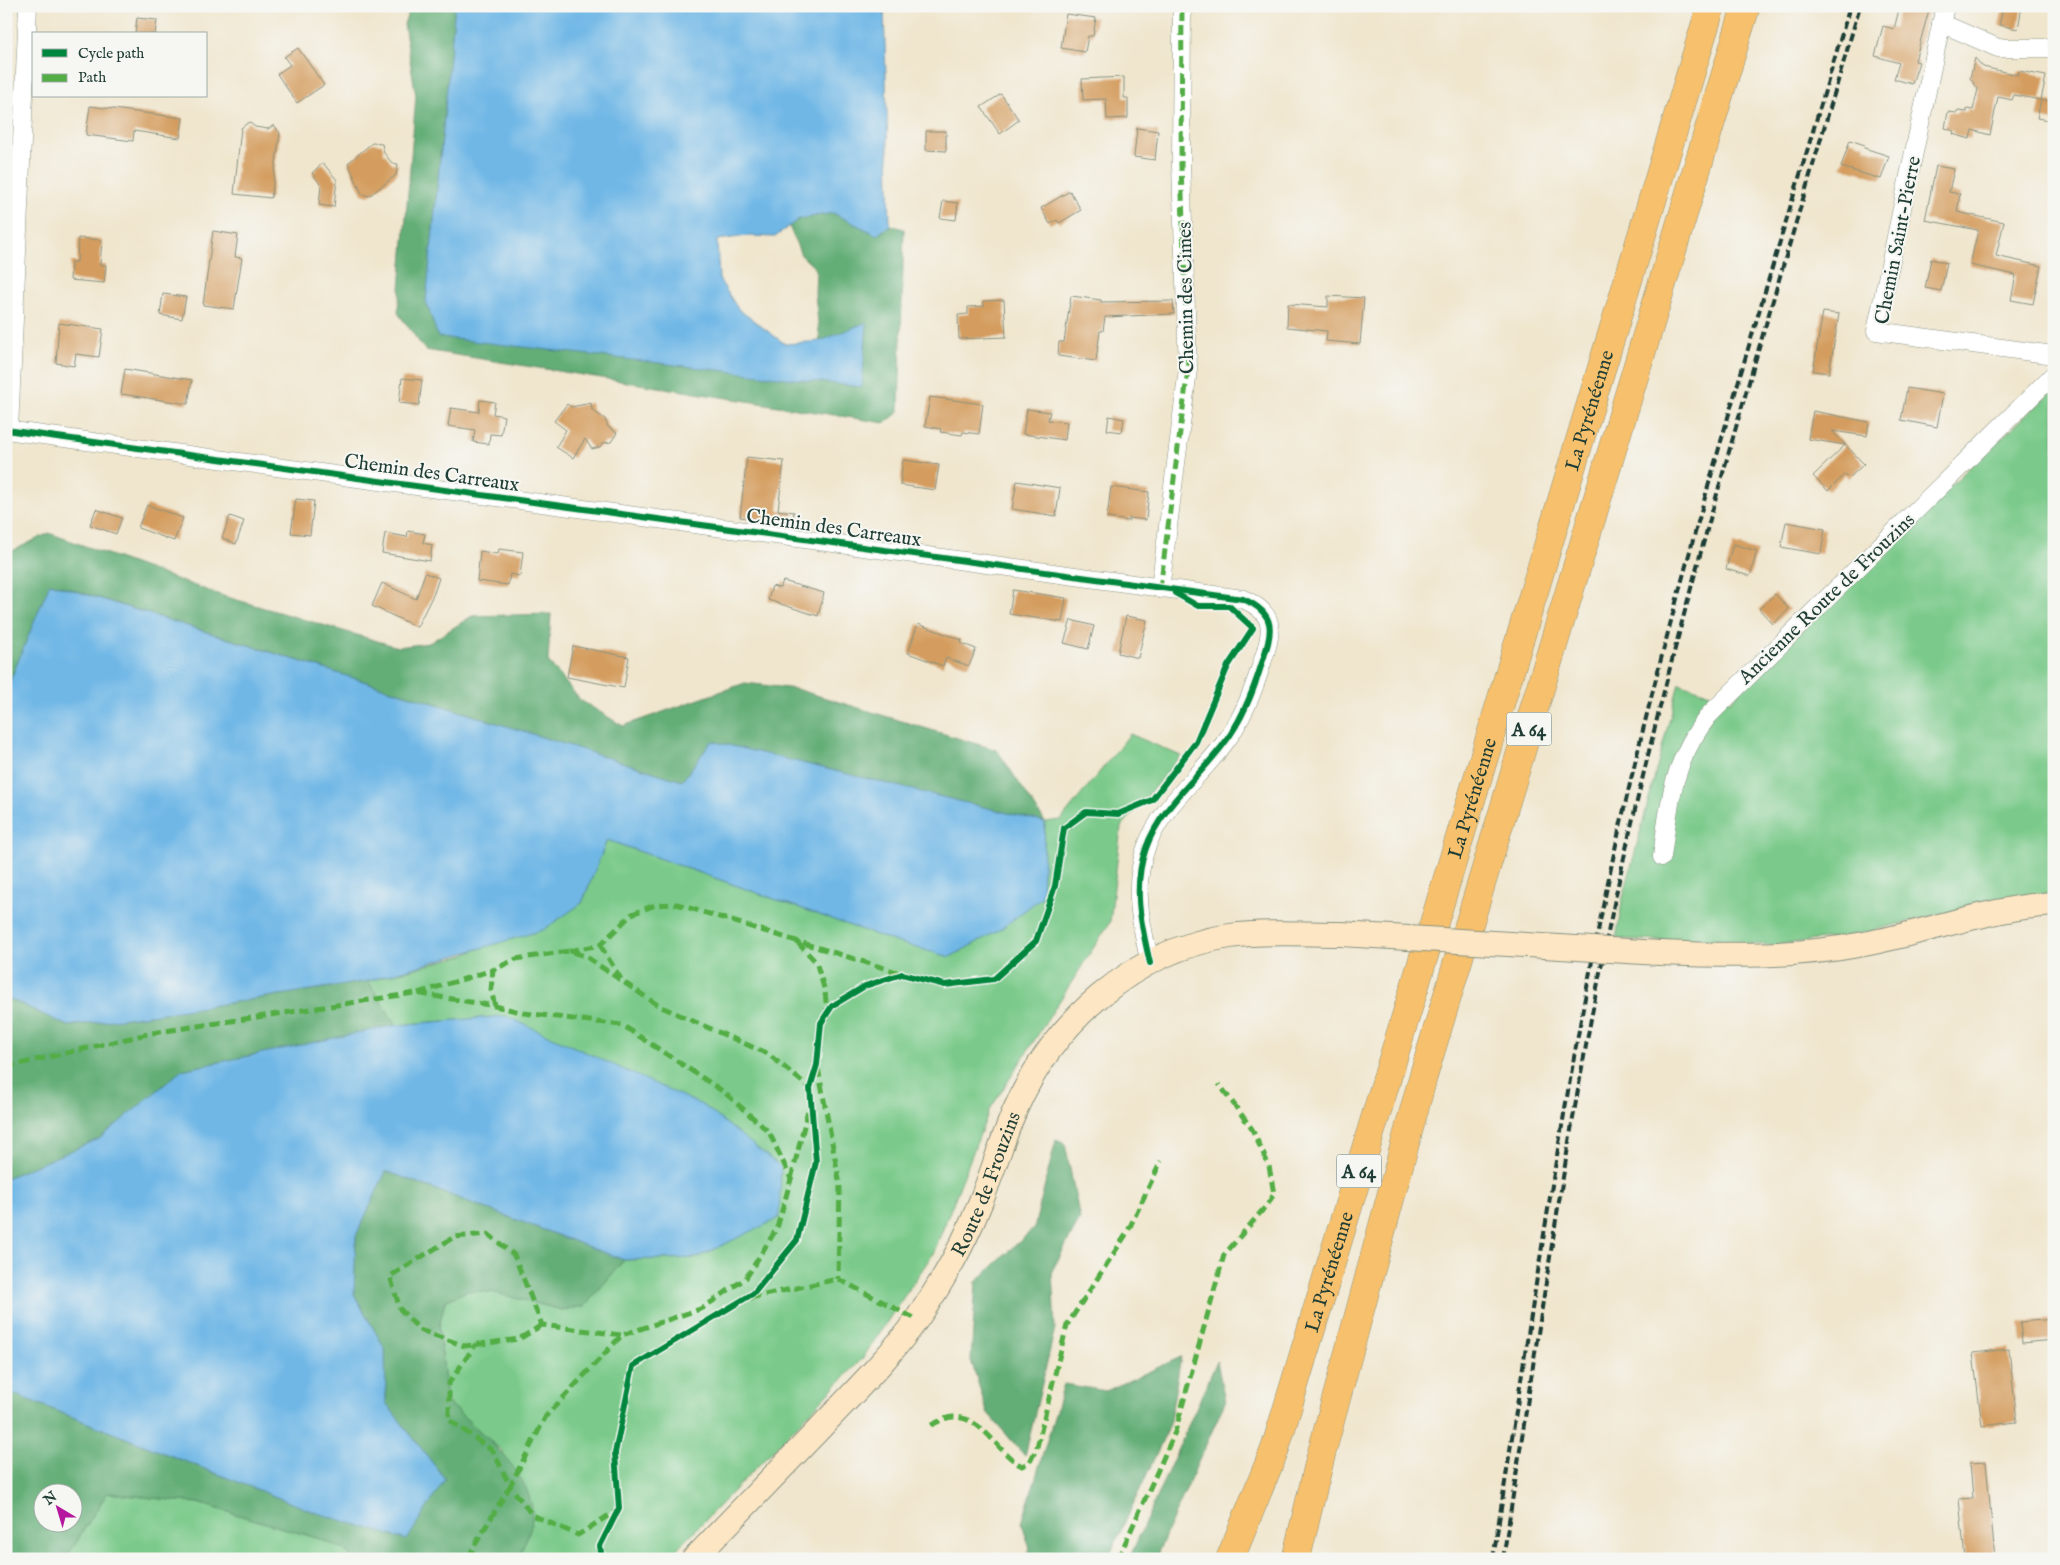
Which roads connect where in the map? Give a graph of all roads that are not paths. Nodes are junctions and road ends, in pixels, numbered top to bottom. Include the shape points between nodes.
1 (28, 6) edge
2 (1182, 6) edge
3 (1711, 6) edge
4 (1746, 6) edge
5 (1943, 15) edge
6 (2054, 48) edge
7 (2054, 355) edge
8 (2054, 374) edge
9 (8, 430) edge
10 (1160, 589) junction
11 (1662, 857) dead end
12 (2054, 904) edge
13 (1150, 963) junction
14 (694, 1559) edge
15 (1230, 1559) edge
16 (1296, 1559) edge

1 - 9 street
2 - 10 street, Chemin des Cimes via 1181,165 1188,369
3 - 15 highway, La Pyrénéenne / A 64 via 1278,1439
4 - 16 highway, La Pyrénéenne / A 64 via 1423,1077
5 - 6 street via 1998,48
5 - 7 street, Chemin Saint-Pierre via 1876,331
8 - 11 street, Ancienne Route de Frouzins via 1709,715 1679,764 1672,786
9 - 10 street, Chemin des Carreaux
10 - 13 street, Chemin des Carreaux via 1243,599 1259,606 1269,619 1271,635 1242,716 1225,743 1154,829 1146,848 1139,877 1138,902
12 - 13 main road, Route de Frouzins, bridge via 1997,912 1867,944 1814,952 1750,955 1660,953 1288,933 1230,936 1190,946
13 - 14 main road, Route de Frouzins via 1093,1002 1045,1055 1015,1111 971,1225 929,1300 902,1337 860,1386

